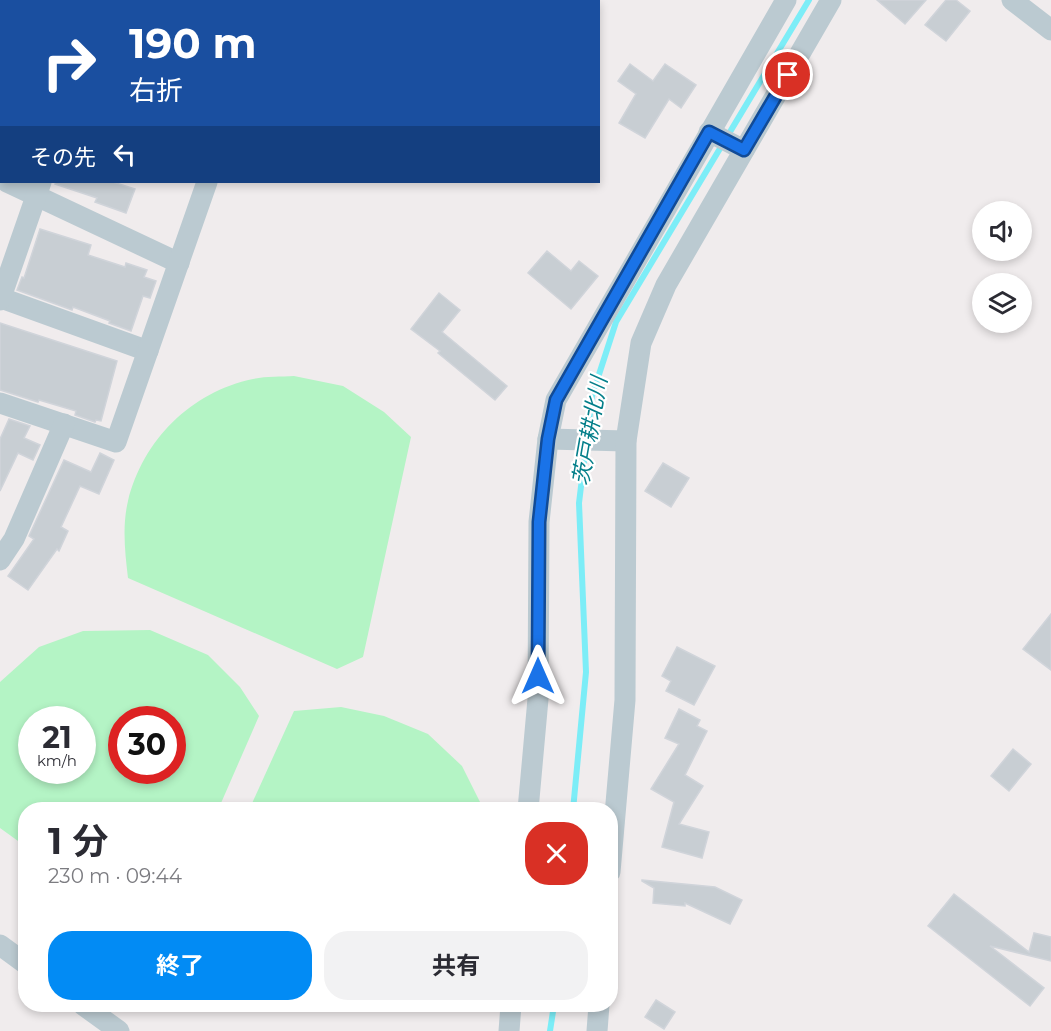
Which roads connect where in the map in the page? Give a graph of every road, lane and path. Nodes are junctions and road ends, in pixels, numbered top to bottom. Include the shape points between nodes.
1 (786, 0) edge
2 (831, 0) edge
3 (1012, 0) edge
4 (1051, 30) edge
5 (727, 141) junction
6 (12, 183) edge
7 (207, 183) edge
8 (39, 189) edge
9 (179, 262) junction
10 (0, 299) edge
11 (148, 351) junction
12 (0, 403) edge
13 (64, 424) junction
14 (548, 439) junction
15 (626, 441) junction
16 (0, 560) edge
17 (529, 802) edge
18 (616, 802) edge
19 (0, 945) edge
20 (18, 958) edge
21 (93, 1012) edge
22 (511, 1012) edge
23 (598, 1012) edge
24 (119, 1031) edge
25 (509, 1031) edge
26 (597, 1031) edge

1 - 5 street
2 - 5 street
3 - 4 street
5 - 14 street via 556,400
5 - 15 street via 641,343
6 - 8 street
7 - 9 street
8 - 9 street
8 - 10 street
9 - 11 street
10 - 11 street
11 - 13 street via 116,442
12 - 13 street
13 - 16 street via 14,540
14 - 15 street
14 - 17 street via 539,522 538,699
15 - 18 street via 625,700
19 - 20 street
21 - 24 street
22 - 25 street
23 - 26 street

